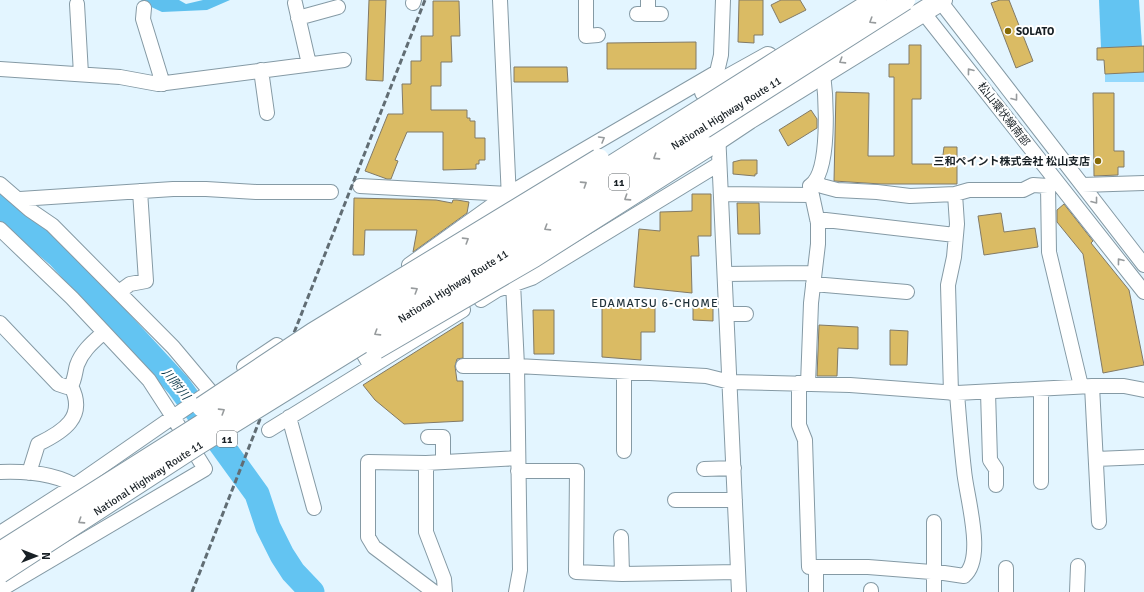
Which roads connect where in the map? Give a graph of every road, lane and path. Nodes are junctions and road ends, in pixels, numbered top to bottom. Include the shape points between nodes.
1 (500, 0) edge
2 (586, 0) edge
3 (648, 0) edge
4 (723, 0) edge
5 (861, 0) edge
6 (876, 0) edge
7 (905, 0) edge
8 (941, 0) edge
9 (295, 3) dead end
10 (77, 4) dead end
11 (918, 6) edge
12 (144, 8) dead end
13 (338, 9) edge
14 (649, 14) dead end
15 (298, 18) junction
16 (598, 35) dead end
17 (344, 60) dead end
18 (309, 64) junction
19 (0, 69) edge
20 (261, 70) junction
21 (823, 73) junction
22 (81, 74) junction
23 (716, 83) junction
24 (163, 84) junction
25 (267, 113) dead end
26 (749, 119) junction
27 (713, 143) junction
28 (719, 164) junction
29 (1144, 182) edge
30 (1052, 183) junction
31 (0, 184) edge
32 (1082, 185) junction
33 (360, 186) dead end
34 (814, 189) junction
35 (140, 190) junction
36 (331, 192) dead end
37 (508, 194) junction
38 (721, 194) junction
39 (955, 194) junction
40 (20, 199) junction
41 (817, 219) junction
42 (0, 229) edge
43 (955, 235) junction
44 (1144, 266) edge
45 (725, 274) junction
46 (814, 278) junction
47 (513, 284) junction
48 (119, 292) junction
49 (907, 292) dead end
50 (1144, 292) edge
51 (338, 309) junction
52 (727, 314) junction
53 (746, 314) dead end
54 (0, 323) edge
55 (307, 329) dead end
56 (103, 333) junction
57 (357, 342) junction
58 (277, 345) dead end
59 (463, 366) dead end
60 (517, 366) junction
61 (372, 367) junction
62 (624, 372) junction
63 (233, 375) junction
64 (730, 382) junction
65 (804, 384) junction
66 (71, 386) junction
67 (1087, 386) junction
68 (1041, 389) junction
69 (1144, 390) edge
70 (209, 392) junction
71 (988, 392) junction
72 (954, 393) junction
73 (178, 414) junction
74 (289, 417) junction
75 (269, 430) dead end
76 (428, 437) dead end
77 (628, 447) dead end
78 (1144, 457) edge
79 (1096, 459) junction
80 (443, 462) junction
81 (426, 463) junction
82 (518, 464) junction
83 (734, 468) junction
84 (704, 469) dead end
85 (0, 472) edge
86 (29, 473) junction
87 (1041, 482) dead end
88 (75, 485) junction
89 (996, 485) dead end
90 (675, 500) dead end
91 (735, 500) junction
92 (114, 501) junction
93 (314, 508) dead end
94 (934, 522) dead end
95 (1098, 522) dead end
96 (0, 532) edge
97 (621, 537) dead end
98 (0, 552) edge
99 (1078, 566) dead end
100 (816, 567) junction
101 (1006, 568) dead end
102 (738, 572) junction
103 (935, 572) junction
104 (622, 574) junction
105 (1, 581) edge
106 (434, 592) edge
107 (445, 592) edge
108 (516, 592) edge
109 (739, 592) edge
110 (816, 592) edge
111 (934, 592) edge
112 (1006, 592) edge
113 (1077, 592) edge

1 - 37 street
2 - 16 street via 586,36
3 - 14 street
4 - 23 street via 721,55
5 - 23 highway, 11 via 785,47
92 -> 6 highway, National Highway Route 11 / 11, bridge via 537,214
7 -> 92 highway, National Highway Route 11 / 11, bridge via 546,229 191,449
8 - 11 highway, 11
8 -> 32 street, 松山環状線南部
9 - 15 street
10 - 22 street
11 -> 21 highway, 11
30 -> 11 street, 松山環状線南部
12 - 24 street via 143,19
13 - 15 street
15 - 18 street
17 - 18 street
18 - 20 street via 297,68
19 - 22 street
20 - 24 street
20 - 25 street
21 - 26 highway, 11
21 - 34 street via 826,129 820,171
22 - 24 street via 131,78 151,84
23 - 26 street
23 - 27 street
37 -> 23 street
92 -> 23 highway, 11, bridge via 135,454 313,333
26 - 27 highway, 11
27 - 28 street
27 -> 92 highway, 11, bridge via 534,257 247,426 152,486
28 - 38 street
28 - 47 street via 532,278
29 - 32 street
30 - 39 street via 1033,185 1023,190 969,190
50 -> 30 street, 松山環状線南部
30 - 67 street via 1049,252
31 - 40 street
32 -> 44 street, 松山環状線南部
33 - 37 street
34 - 38 street
34 - 39 street via 822,186 837,190 910,196
34 - 41 street
35 - 36 street
35 - 40 street
35 - 48 street via 146,281 130,284
37 - 47 street
37 - 51 street via 408,265
38 - 45 street
39 - 43 street
40 - 48 street via 30,210 52,225
41 - 43 street
41 - 46 street via 818,244
42 - 56 street via 72,298
43 - 72 street via 954,257 948,285
45 - 46 street
45 - 52 street
46 - 49 street
46 - 65 street
47 - 60 street
47 - 61 street via 497,290 445,320
48 - 70 street via 173,347
51 - 55 street
51 - 57 street
52 - 53 street
52 - 64 street
54 - 66 street via 58,384
56 - 66 street via 84,351
56 - 73 street
57 - 61 street
57 - 63 street via 336,353 313,360 267,363
58 - 63 street
59 - 60 street
60 - 62 street
60 - 82 street
61 - 74 street
62 - 64 street via 706,376
62 - 77 street
63 - 70 street
64 - 65 street
64 - 83 street
65 - 72 street via 850,384
65 - 100 street via 798,425 805,440 809,567
66 - 86 street via 77,397 75,415 59,433 38,444
67 - 68 street
67 - 69 street via 1124,386
67 - 79 street
68 - 71 street
68 - 87 street via 1034,468
70 - 73 street
71 - 72 street
71 - 89 street via 990,460 996,469
72 - 103 street via 964,472 974,521 973,563 964,576
73 - 88 street
73 - 92 street via 205,469
74 - 75 street
74 - 93 street
76 - 80 street via 443,437
78 - 79 street
79 - 95 street
80 - 81 street
80 - 82 street
81 - 106 street via 368,462 368,537 374,546
81 - 107 street via 426,532 444,579
82 - 104 street via 577,471 576,572
82 - 108 street via 520,570
83 - 84 street
83 - 91 street
85 - 86 street
86 - 88 street via 55,477
88 - 92 street
88 - 96 street
90 - 91 street
91 - 102 street
92 - 98 highway, National Highway Route 11 / 11, bridge
92 - 105 highway, National Highway Route 11 / 11, bridge
94 - 103 street via 928,538
97 - 104 street
99 - 113 street
100 - 103 street via 868,567
100 - 110 street
101 - 112 street
102 - 104 street
102 - 109 street
103 - 111 street

